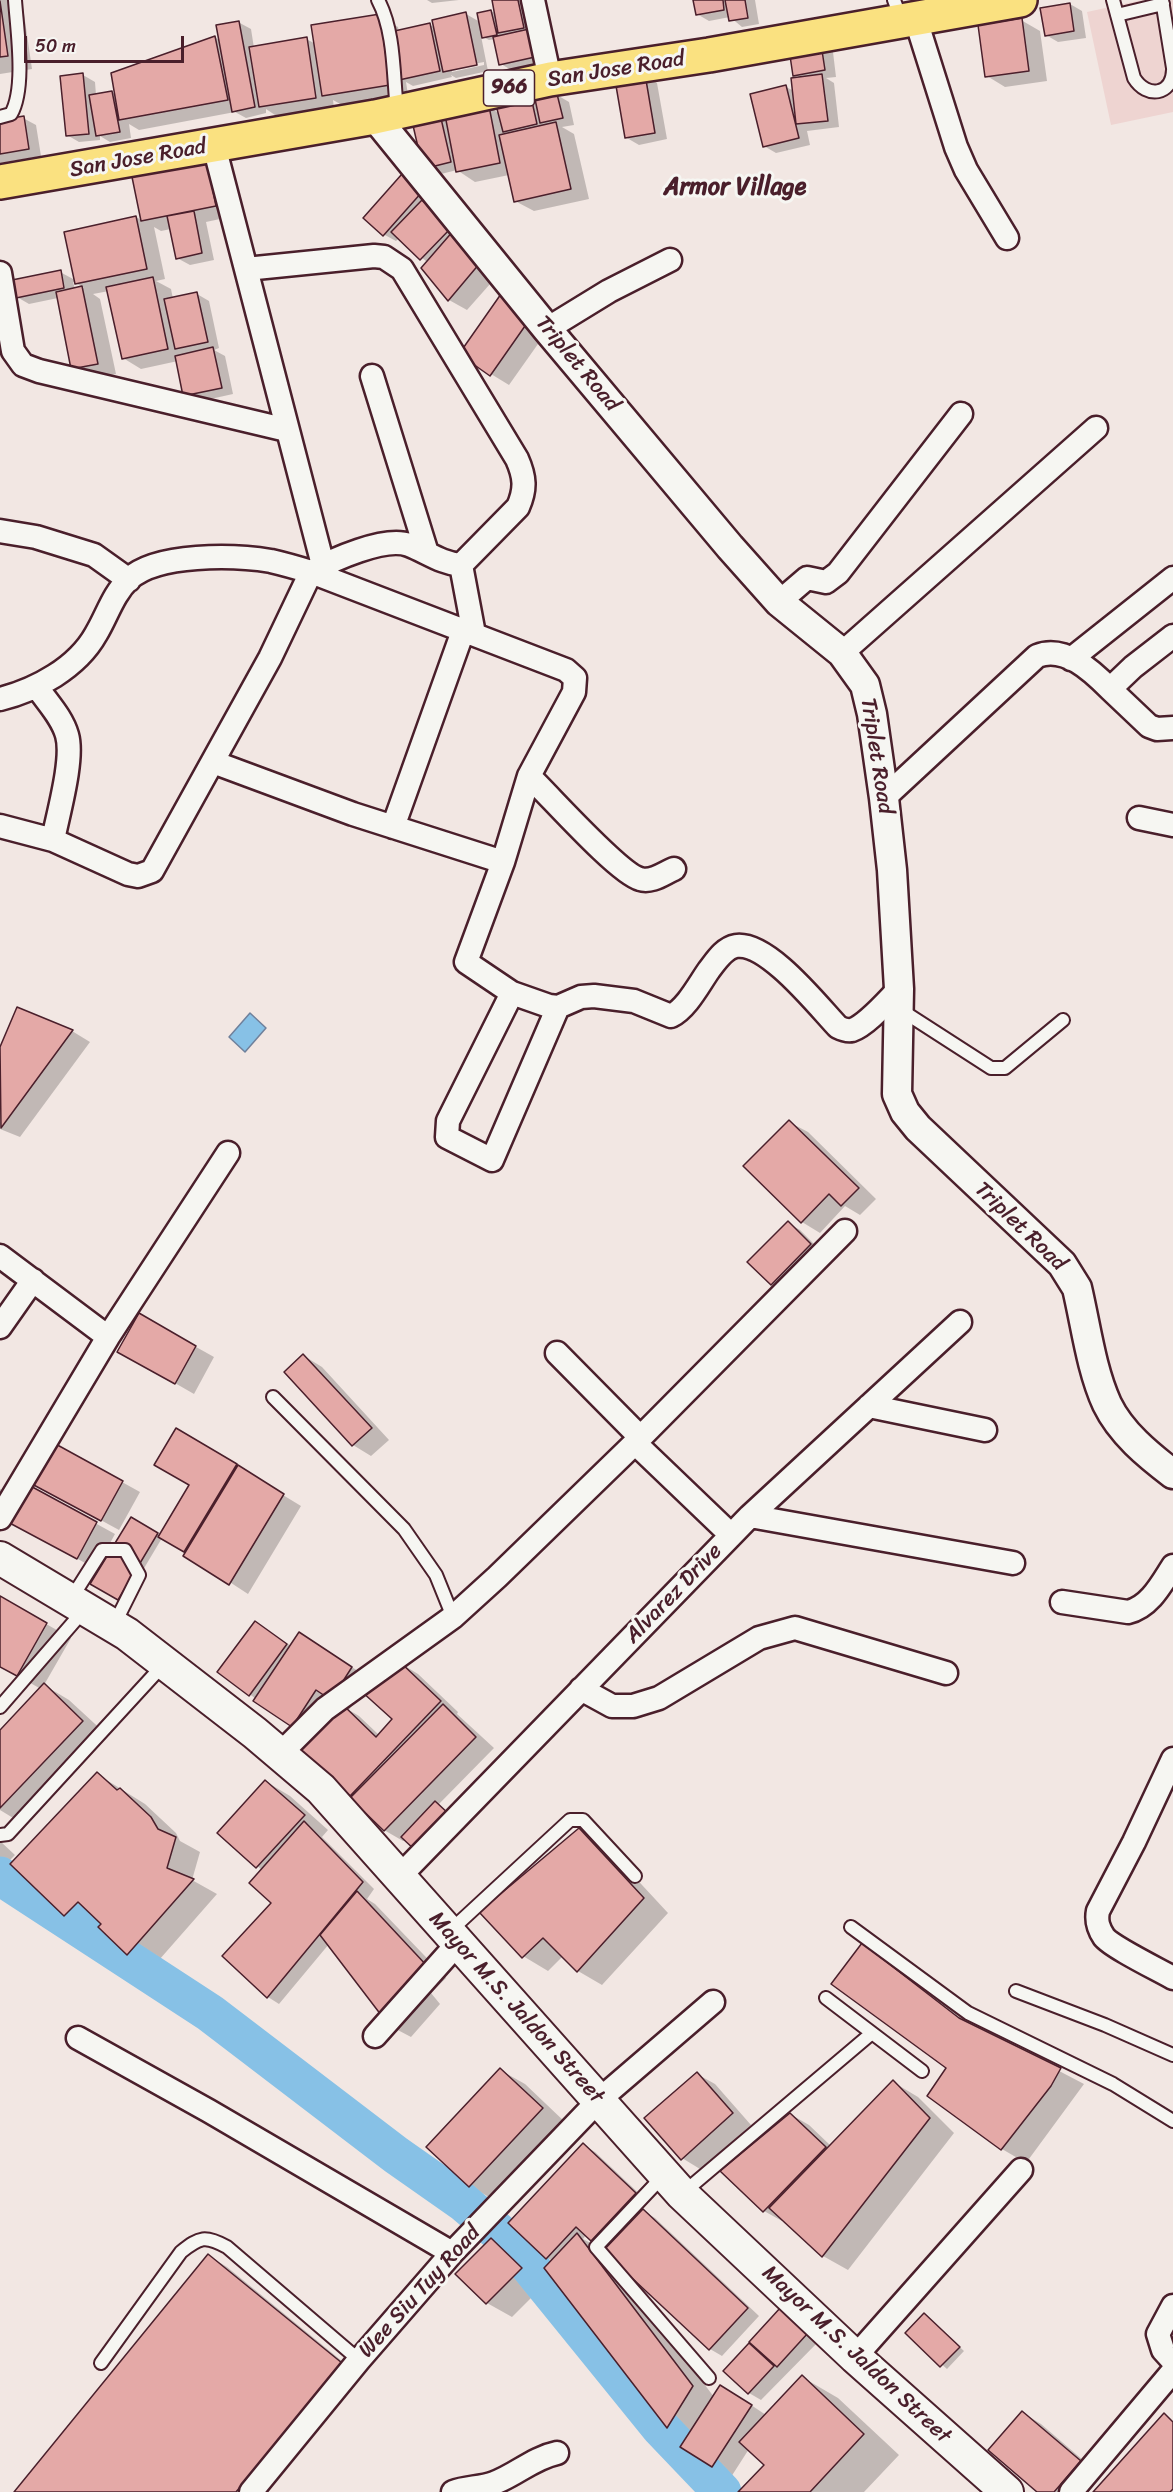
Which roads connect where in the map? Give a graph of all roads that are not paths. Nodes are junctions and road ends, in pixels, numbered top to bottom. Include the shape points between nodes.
1 (15, 0) edge
2 (378, 0) edge
3 (533, 0) edge
4 (1020, 0) edge
5 (1113, 0) edge
6 (1163, 2) edge
7 (903, 13) edge
8 (1117, 15) junction
9 (1173, 69) edge
10 (549, 79) junction
11 (386, 114) junction
12 (0, 117) edge
13 (214, 146) junction
14 (0, 182) edge
15 (1007, 238) dead end
16 (670, 260) dead end
17 (246, 269) junction
18 (0, 273) edge
19 (547, 329) junction
20 (372, 376) dead end
21 (961, 414) dead end
22 (1096, 428) dead end
23 (287, 430) junction
24 (0, 531) edge
25 (427, 553) junction
26 (461, 565) junction
27 (317, 568) junction
28 (1173, 578) edge
29 (129, 580) junction
30 (778, 602) junction
31 (468, 632) junction
32 (1173, 636) edge
33 (842, 653) junction
34 (1071, 659) junction
35 (37, 687) junction
36 (1110, 688) junction
37 (0, 699) edge
38 (1173, 728) edge
39 (213, 762) junction
40 (529, 776) junction
41 (884, 798) junction
42 (1139, 818) dead end
43 (1173, 825) edge
44 (0, 826) edge
45 (393, 827) junction
46 (53, 840) junction
47 (503, 862) junction
48 (674, 869) dead end
49 (512, 993) junction
50 (899, 998) junction
51 (558, 1007) junction
52 (1063, 1020) dead end
53 (228, 1153) dead end
54 (845, 1231) dead end
55 (0, 1256) edge
56 (33, 1280) junction
57 (960, 1322) dead end
58 (0, 1326) edge
59 (108, 1337) junction
60 (557, 1353) dead end
61 (273, 1397) dead end
62 (869, 1406) junction
63 (985, 1430) dead end
64 (638, 1441) junction
65 (1173, 1474) edge
66 (750, 1516) junction
67 (0, 1518) edge
68 (731, 1535) junction
69 (0, 1558) edge
70 (1013, 1563) dead end
71 (1173, 1566) edge
72 (1062, 1602) dead end
73 (79, 1604) junction
74 (453, 1617) junction
75 (114, 1625) junction
76 (166, 1663) junction
77 (946, 1673) dead end
78 (581, 1689) junction
79 (0, 1707) edge
80 (280, 1754) junction
81 (1173, 1759) edge
82 (0, 1835) edge
83 (635, 1876) dead end
84 (399, 1877) junction
85 (851, 1927) dead end
86 (453, 1938) junction
87 (1173, 1978) edge
88 (1016, 1991) dead end
89 (826, 1998) dead end
90 (713, 2002) dead end
91 (872, 2033) junction
92 (375, 2036) dead end
93 (78, 2038) dead end
94 (1173, 2055) edge
95 (922, 2071) dead end
96 (599, 2100) junction
97 (1173, 2121) edge
98 (1021, 2170) dead end
99 (674, 2184) junction
100 (452, 2253) junction
101 (1173, 2306) edge
102 (855, 2357) junction
103 (359, 2360) junction
104 (1173, 2361) edge
105 (101, 2362) dead end
106 (1173, 2371) edge
107 (709, 2378) dead end
108 (556, 2453) dead end
109 (251, 2492) edge
110 (453, 2492) edge
111 (1006, 2492) edge
112 (1071, 2492) edge

1 - 12 lane via 20,66 15,107 11,114
2 - 11 lane via 390,43
3 - 10 street
4 - 7 main road, San Jose Road / 966
5 - 8 lane
6 - 8 lane
6 - 9 lane
7 - 10 main road, San Jose Road / 966 via 709,55
7 - 15 street via 966,170
8 - 9 lane via 1140,87 1155,92 1167,87 1173,81
10 - 11 main road, San Jose Road / 966
11 - 13 main road, San Jose Road / 966
11 - 19 street, Triplet Road
13 - 14 main road, San Jose Road / 966
13 - 17 street
16 - 19 street
17 - 23 street
17 - 26 street via 374,256 384,257 402,269 523,473 525,486 518,507
18 - 23 street via 13,351 23,365
19 - 30 street, Triplet Road
20 - 25 street
21 - 30 street via 838,573 826,582 807,578
22 - 33 street
23 - 27 street
24 - 29 street via 36,537 94,555
25 - 26 street
25 - 27 street via 400,542 390,543
26 - 31 street
27 - 29 street via 260,560 190,559 150,567
27 - 31 street
27 - 39 street
28 - 34 street
29 - 35 street via 86,648
30 - 33 street, Triplet Road
31 - 40 street via 566,670 575,678 574,692
31 - 45 street
32 - 36 street
33 - 41 street, Triplet Road via 865,685
34 - 36 street
34 - 41 street via 1049,653 1037,656
35 - 37 street
35 - 46 street via 67,734 69,753
36 - 38 street via 1149,726
39 - 45 street
39 - 46 street via 157,864 145,875 128,874
40 - 47 street
40 - 48 street via 631,876 650,880
41 - 50 street, Triplet Road
42 - 43 street
44 - 46 street
45 - 47 street
47 - 49 street via 466,962
49 - 51 street
49 - 51 street via 448,1121 447,1137 492,1160
50 - 51 street via 852,1030 844,1029 773,959 735,946 716,961 674,1015 634,1001 594,996
50 - 52 lane via 991,1068 1005,1068
50 - 65 street, Triplet Road via 897,1094 905,1112 1066,1270 1077,1288 1099,1384 1108,1406 1136,1443
53 - 59 street
54 - 64 street
55 - 56 street
56 - 58 street
56 - 59 street
57 - 62 street, Alvarez Drive
59 - 67 street
60 - 64 street
61 - 74 lane via 404,1529 431,1567
62 - 63 street
62 - 66 street, Alvarez Drive
64 - 68 street
64 - 74 street
66 - 68 street, Alvarez Drive
66 - 70 street
68 - 78 street, Alvarez Drive
69 - 73 main road, Mayor M.S. Jaldon Street
71 - 72 street via 1151,1597 1136,1610
73 - 75 main road, Mayor M.S. Jaldon Street
73 - 75 lane via 102,1550 125,1550 139,1575
73 - 79 lane
74 - 80 street via 325,1709
75 - 76 main road, Mayor M.S. Jaldon Street
76 - 80 main road, Mayor M.S. Jaldon Street
76 - 82 lane via 8,1834
77 - 78 street via 795,1628 759,1638 659,1698 633,1706 612,1706
78 - 84 street, Alvarez Drive
80 - 84 main road, Mayor M.S. Jaldon Street via 321,1789
81 - 87 street via 1096,1919 1106,1939
83 - 86 lane via 583,1820 570,1820
84 - 86 main road, Mayor M.S. Jaldon Street
85 - 97 lane via 968,2013 1113,2084
86 - 92 street
86 - 96 main road, Mayor M.S. Jaldon Street
88 - 94 lane
89 - 91 lane
90 - 96 street, Wee Siu Tuy Road
91 - 95 lane
91 - 99 lane
93 - 100 street
96 - 99 main road, Mayor M.S. Jaldon Street
96 - 100 street, Wee Siu Tuy Road
98 - 102 street
99 - 102 main road, Mayor M.S. Jaldon Street
99 - 107 lane via 596,2247
100 - 103 street, Wee Siu Tuy Road
101 - 104 street via 1158,2334 1163,2350
102 - 111 main road, Mayor M.S. Jaldon Street
103 - 105 lane via 211,2238 195,2240 181,2252
103 - 109 street, Wee Siu Tuy Road
106 - 112 street
108 - 110 street via 541,2456 491,2485

